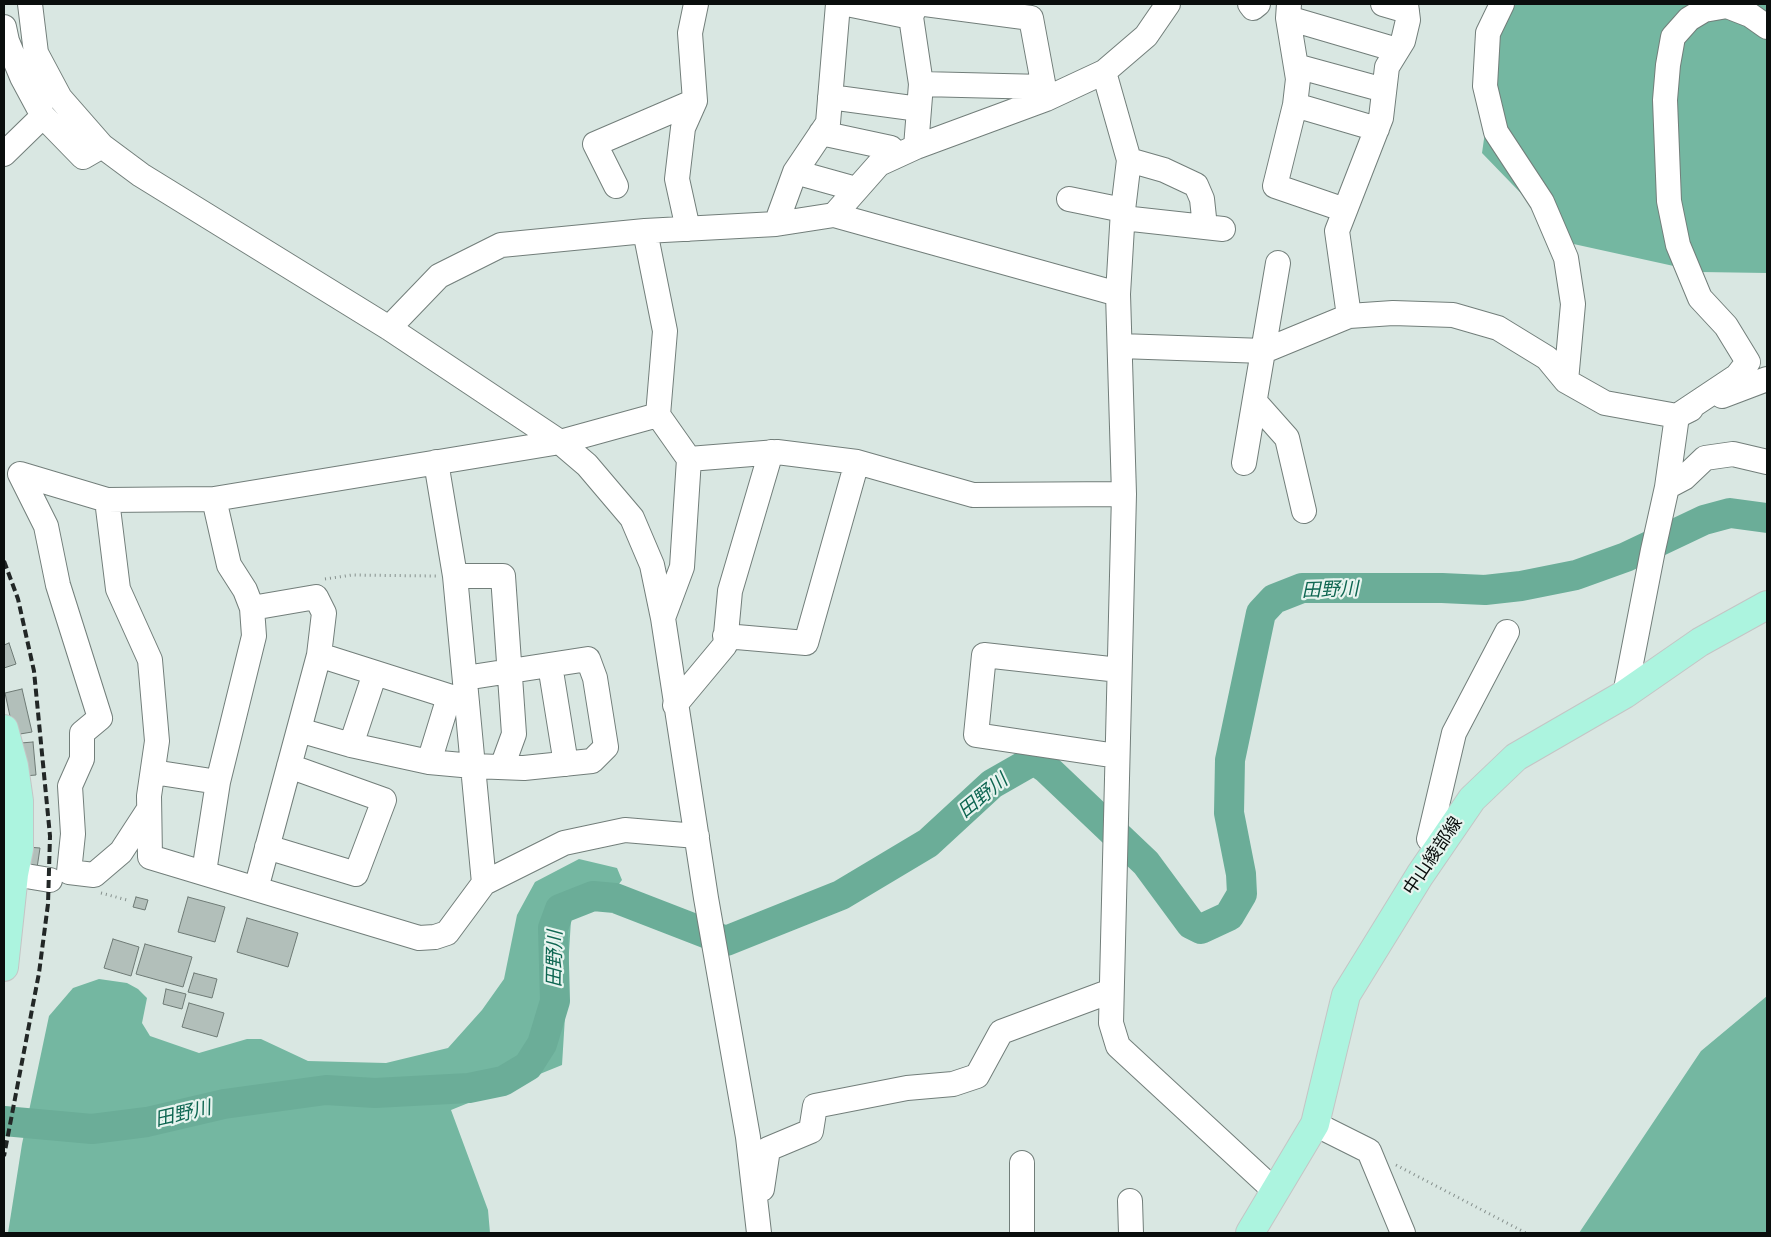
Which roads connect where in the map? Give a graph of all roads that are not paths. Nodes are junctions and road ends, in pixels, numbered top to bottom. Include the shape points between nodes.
1 (30, 4) edge
2 (696, 4) edge
3 (838, 4) edge
4 (847, 4) edge
5 (1168, 4) edge
6 (1250, 4) edge
7 (1258, 4) edge
8 (1383, 4) edge
9 (1502, 4) edge
10 (1407, 7) edge
11 (917, 8) edge
12 (1289, 11) edge
13 (4, 27) edge
14 (1767, 27) edge
15 (1397, 50) junction
16 (1296, 66) junction
17 (1104, 72) junction
18 (921, 84) junction
19 (1384, 90) junction
20 (1045, 93) junction
21 (830, 97) junction
22 (695, 101) junction
23 (1295, 105) junction
24 (919, 109) junction
25 (43, 116) junction
26 (1377, 129) junction
27 (821, 133) junction
28 (102, 146) junction
29 (5, 150) edge
30 (907, 151) junction
31 (1129, 160) junction
32 (795, 172) junction
33 (616, 186) dead end
34 (856, 189) junction
35 (1069, 199) dead end
36 (1345, 210) junction
37 (1123, 214) junction
38 (834, 215) junction
39 (776, 224) junction
40 (688, 229) junction
41 (644, 231) junction
42 (1278, 264) dead end
43 (1118, 294) junction
44 (1349, 316) junction
45 (390, 328) junction
46 (1120, 346) junction
47 (1264, 351) junction
48 (1767, 379) edge
49 (1566, 381) junction
50 (1255, 402) junction
51 (658, 414) junction
52 (1676, 416) junction
53 (560, 442) junction
54 (771, 452) junction
55 (689, 459) junction
56 (436, 462) junction
57 (857, 462) junction
58 (1767, 462) edge
59 (1244, 463) dead end
60 (1667, 487) junction
61 (1124, 494) junction
62 (214, 499) junction
63 (107, 500) junction
64 (1304, 511) dead end
65 (455, 576) junction
66 (1767, 605) edge
67 (252, 608) junction
68 (663, 618) junction
69 (1507, 632) dead end
70 (725, 636) junction
71 (319, 655) junction
72 (550, 665) junction
73 (1119, 670) junction
74 (508, 672) junction
75 (375, 673) junction
76 (465, 678) junction
77 (1625, 694) junction
78 (458, 699) junction
79 (675, 705) junction
80 (4, 729) edge
81 (299, 730) junction
82 (351, 745) junction
83 (1116, 756) junction
84 (429, 762) junction
85 (566, 764) junction
86 (289, 766) junction
87 (473, 766) junction
88 (502, 767) junction
89 (153, 772) junction
90 (218, 782) junction
91 (149, 810) junction
92 (697, 836) junction
93 (1440, 845) junction
94 (267, 847) junction
95 (204, 872) junction
96 (14, 874) junction
97 (50, 880) dead end
98 (484, 883) junction
99 (256, 890) junction
100 (4, 967) edge
101 (1111, 990) junction
102 (1315, 1124) junction
103 (1022, 1163) dead end
104 (1275, 1191) junction
105 (1130, 1201) dead end
106 (758, 1222) edge
107 (1022, 1233) edge
108 (1131, 1233) edge
109 (1250, 1233) edge
110 (1403, 1233) edge

1 - 28 street via 36,53 60,98
2 - 22 street via 690,34
3 - 21 street
4 - 11 street
5 - 17 street via 1146,36
6 - 7 street via 1253,8
8 - 10 street
9 - 49 street via 1488,33 1484,86 1496,132 1542,202 1566,258 1573,304
10 - 15 street via 1408,20 1403,41
11 - 18 street
11 - 20 street via 1031,18
12 - 15 street
12 - 16 street
13 - 25 street via 22,77
14 - 52 street via 1750,15 1726,6 1704,10 1689,19 1673,38 1665,100 1669,202 1678,245 1700,298 1726,326 1748,362 1737,376
15 - 19 street via 1387,67
16 - 19 street
16 - 23 street
17 - 20 street
17 - 31 street
18 - 20 street
18 - 24 street
19 - 26 street
20 - 30 street
21 - 24 street
21 - 27 street via 828,123
22 - 33 street via 595,144
22 - 40 street via 683,128 677,179
23 - 26 street
23 - 36 street via 1275,186
24 - 30 street
25 - 28 street via 83,157
25 - 29 street
26 - 36 street
27 - 30 street
27 - 32 street
28 - 45 street via 148,179
30 - 34 street via 879,164
31 - 37 street
31 - 37 street via 1164,170 1196,185 1214,228
32 - 34 street
32 - 39 street
34 - 38 street
35 - 37 street
36 - 44 street via 1337,230
37 - 43 street
38 - 39 street
38 - 43 street
39 - 40 street
40 - 41 street
41 - 45 street via 501,245 439,276
41 - 51 street via 665,331
42 - 47 street
43 - 46 street
44 - 47 street
44 - 49 street via 1393,313 1453,316 1498,328 1546,358
45 - 53 street
46 - 47 street
46 - 61 street
47 - 50 street
48 - 52 street
49 - 52 street via 1605,403
50 - 59 street
50 - 64 street via 1287,438
51 - 53 street
51 - 55 street
52 - 60 street
53 - 56 street
53 - 68 street via 587,465 632,518 652,565
54 - 55 street
54 - 57 street
54 - 70 street via 730,591
55 - 68 street via 682,567
56 - 62 street
56 - 65 street
57 - 61 street via 973,495
57 - 70 street via 806,643
58 - 60 street via 1733,454 1706,458 1684,478
60 - 77 street
61 - 73 street
62 - 63 street
62 - 67 street via 229,564
63 - 89 street via 118,589 150,660 157,741
63 - 91 street via 20,474 46,526 58,585 100,718 82,733 82,759 70,786 73,834 69,872 94,875 121,852
65 - 74 street via 503,576
65 - 76 street
66 - 77 main road, 中山綾部線 via 1700,642
67 - 71 street via 316,597 324,613
67 - 90 street via 254,636
68 - 79 street
69 - 93 street via 1454,733 1429,840
70 - 79 street via 725,645
71 - 75 street
71 - 81 street
72 - 74 street
72 - 85 street
72 - 85 street via 588,659 595,678 606,747 592,761
73 - 83 street
73 - 83 street via 984,655 976,735
74 - 76 street
74 - 88 street via 514,734
75 - 78 street
75 - 82 street
76 - 78 street
77 - 93 main road, 中山綾部線 via 1516,757 1472,800
78 - 84 street
78 - 87 street
79 - 92 street
80 - 96 main road via 19,801 19,849
81 - 82 street
81 - 86 street
82 - 84 street
83 - 101 street
84 - 87 street
85 - 88 street
86 - 94 street
86 - 94 street via 384,800 356,874
87 - 88 street
87 - 98 street
89 - 90 street
89 - 91 street
90 - 95 street
91 - 95 street via 150,857
92 - 98 street via 625,830 598,835 564,843
92 - 106 street via 748,1138
93 - 102 main road, 中山綾部線 via 1346,995
94 - 99 street
95 - 99 street
96 - 97 street
96 - 100 main road
98 - 99 street via 447,933 419,938
101 - 104 street via 1111,1023 1118,1046
101 - 106 street via 1001,1032 977,1076 954,1084 907,1088 815,1106 811,1131 768,1149
102 - 104 main road, 中山綾部線
102 - 110 street via 1369,1151
103 - 107 street
104 - 109 main road, 中山綾部線
105 - 108 street

